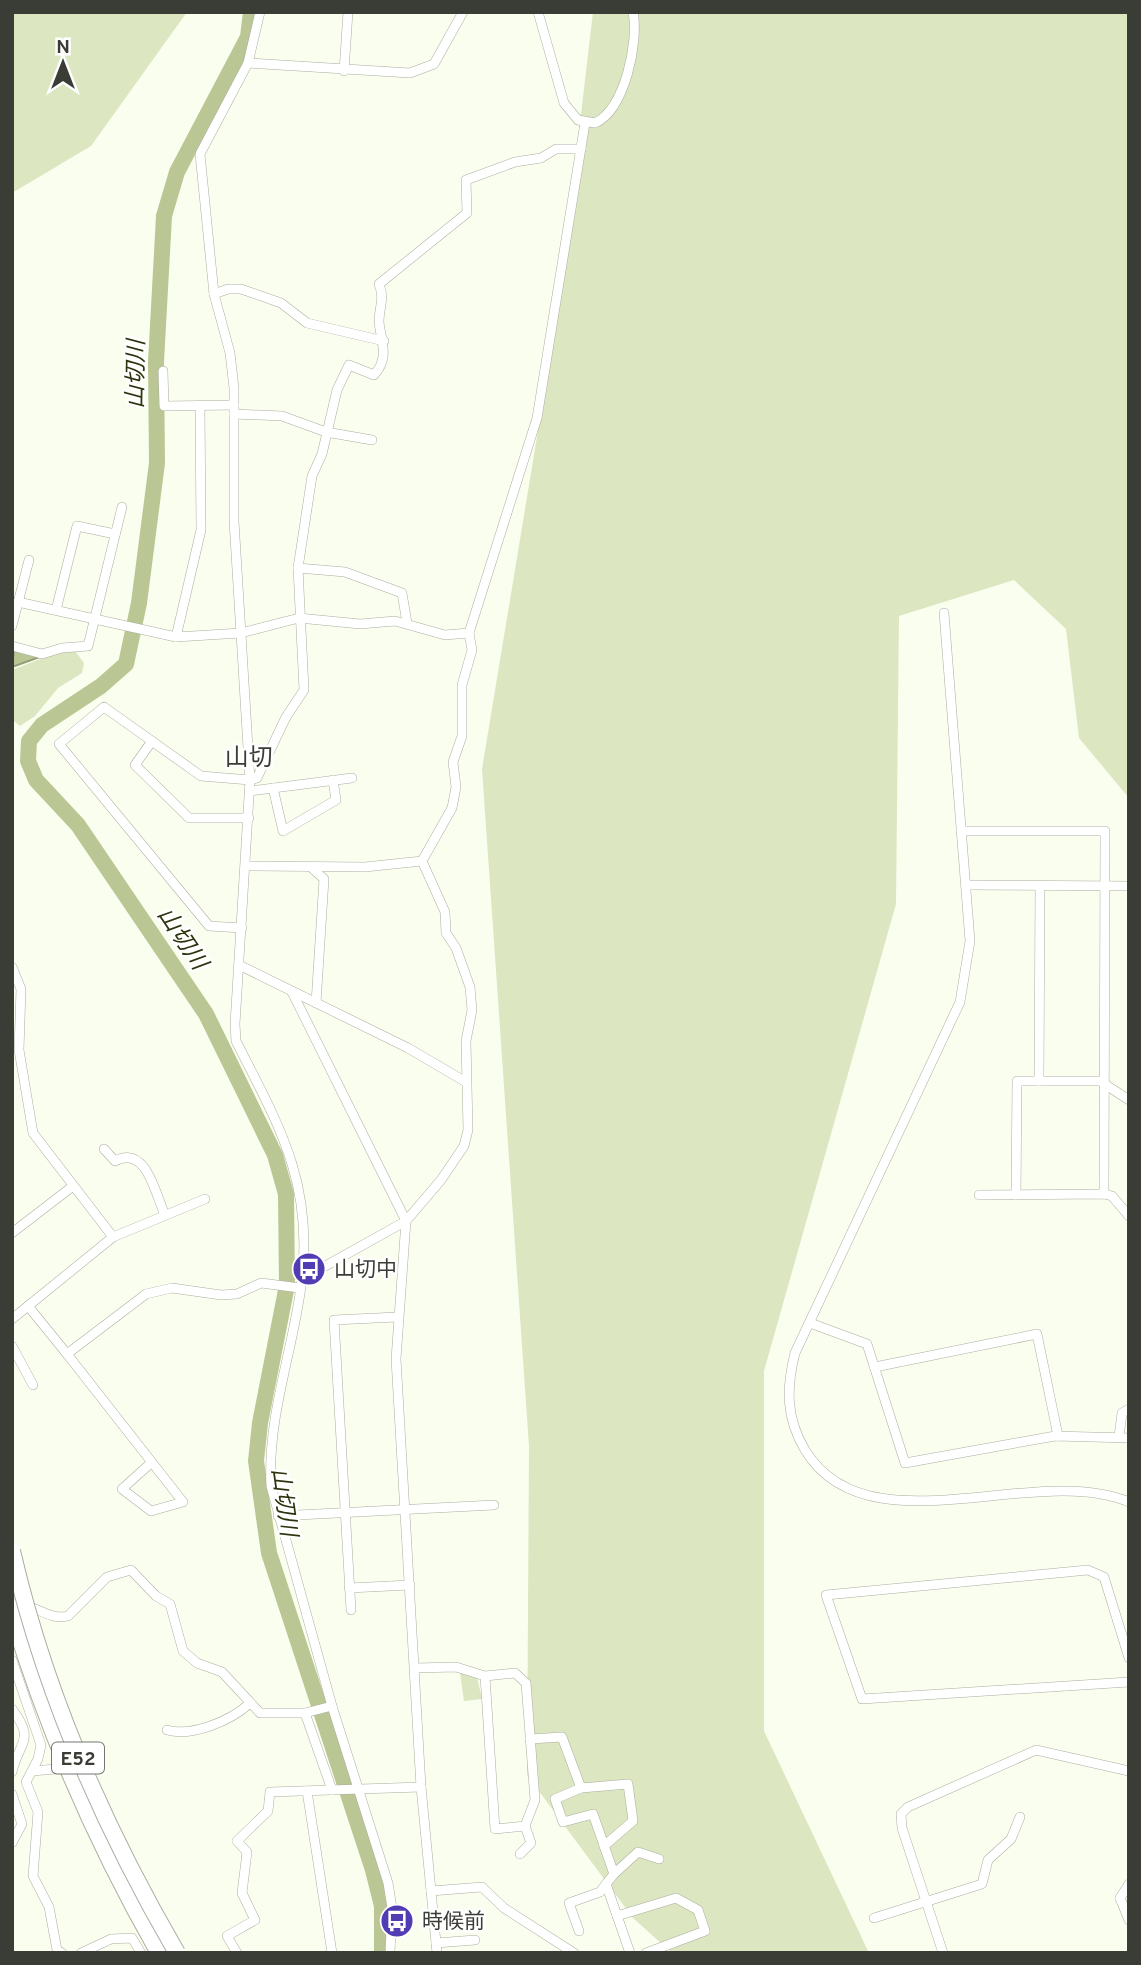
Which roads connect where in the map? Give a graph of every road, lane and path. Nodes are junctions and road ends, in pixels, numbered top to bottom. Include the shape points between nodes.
1 (260, 12) edge
2 (348, 12) edge
3 (463, 12) edge
4 (538, 12) edge
5 (633, 12) edge
6 (248, 63) junction
7 (344, 71) junction
8 (585, 123) junction
9 (581, 149) junction
10 (214, 294) junction
11 (384, 341) junction
12 (163, 371) dead end
13 (200, 405) junction
14 (234, 410) junction
15 (326, 432) junction
16 (372, 440) dead end
17 (122, 507) dead end
18 (115, 534) junction
19 (29, 560) dead end
20 (298, 568) junction
21 (18, 601) junction
22 (56, 610) junction
23 (944, 613) dead end
24 (299, 618) junction
25 (95, 619) junction
26 (407, 623) junction
27 (12, 626) edge
28 (240, 633) junction
29 (469, 634) junction
30 (176, 637) junction
31 (12, 646) edge
32 (152, 741) junction
33 (352, 778) dead end
34 (250, 780) junction
35 (333, 780) junction
36 (273, 788) junction
37 (250, 791) junction
38 (250, 818) junction
39 (961, 831) junction
40 (422, 861) junction
41 (247, 866) junction
42 (312, 868) junction
43 (966, 885) junction
44 (1040, 885) junction
45 (1104, 886) junction
46 (1129, 886) edge
47 (242, 928) junction
48 (239, 965) junction
49 (12, 968) edge
50 (292, 992) junction
51 (316, 1003) junction
52 (1039, 1081) junction
53 (466, 1082) junction
54 (1103, 1082) junction
55 (1129, 1100) edge
56 (104, 1149) dead end
57 (73, 1186) junction
58 (1104, 1194) junction
59 (979, 1195) dead end
60 (1016, 1195) junction
61 (205, 1199) dead end
62 (165, 1215) junction
63 (1129, 1216) edge
64 (406, 1221) junction
65 (12, 1233) edge
66 (113, 1237) junction
67 (298, 1284) junction
68 (29, 1306) junction
69 (397, 1317) junction
70 (12, 1319) edge
71 (810, 1323) junction
72 (12, 1346) edge
73 (67, 1354) junction
74 (874, 1367) junction
75 (33, 1385) dead end
76 (1129, 1409) edge
77 (1058, 1436) junction
78 (1124, 1437) edge
79 (152, 1462) junction
80 (1129, 1502) edge
81 (494, 1505) dead end
82 (405, 1510) junction
83 (345, 1513) junction
84 (278, 1516) junction
85 (12, 1550) edge
86 (410, 1585) junction
87 (349, 1588) junction
88 (12, 1604) edge
89 (351, 1609) dead end
90 (12, 1612) edge
91 (1129, 1658) edge
92 (12, 1660) edge
93 (415, 1668) junction
94 (485, 1676) junction
95 (1129, 1682) edge
96 (250, 1704) junction
97 (329, 1707) junction
98 (12, 1709) edge
99 (307, 1713) junction
100 (167, 1730) dead end
101 (530, 1739) junction
102 (56, 1769) dead end
103 (33, 1771) junction
104 (1129, 1771) edge
105 (12, 1772) edge
106 (421, 1787) junction
107 (356, 1788) junction
108 (581, 1788) junction
109 (334, 1790) junction
110 (307, 1791) junction
111 (12, 1794) edge
112 (1020, 1817) dead end
113 (525, 1826) junction
114 (12, 1843) edge
115 (604, 1846) junction
116 (520, 1854) dead end
117 (659, 1859) dead end
118 (614, 1874) junction
119 (606, 1884) junction
120 (1129, 1884) edge
121 (431, 1891) junction
122 (926, 1901) junction
123 (617, 1916) junction
124 (874, 1919) dead end
125 (1129, 1920) edge
126 (579, 1931) dead end
127 (475, 1940) dead end
128 (437, 1948) edge
129 (59, 1952) edge
130 (81, 1953) edge
131 (141, 1953) edge
132 (159, 1953) edge
133 (177, 1953) edge
134 (237, 1953) edge
135 (332, 1953) edge
136 (390, 1953) edge
137 (574, 1953) edge
138 (630, 1953) edge
139 (646, 1953) edge
140 (943, 1953) edge

1 - 6 street
2 - 7 street
3 - 7 street via 434,64 422,70 410,74
4 - 8 street via 564,103
5 - 8 street via 634,46 616,103 599,122
6 - 7 street
6 - 10 street via 200,154
8 - 9 street
9 - 11 street via 556,149 541,158 514,162 467,180 467,213 379,284 384,297 379,314
9 - 29 street via 537,418
10 - 11 street via 240,289 281,303 307,323
10 - 14 street via 230,353
11 - 15 street via 383,357 374,375 349,365
12 - 13 street via 164,406
13 - 14 street
13 - 30 street via 201,530
14 - 15 street via 282,416
14 - 28 street
15 - 16 street
15 - 20 street via 312,476
17 - 18 street
18 - 22 street via 77,526
18 - 25 street
19 - 21 street
20 - 24 street
20 - 26 street via 345,572 402,593
21 - 22 street
21 - 27 street
22 - 25 street
23 - 39 street
24 - 26 street
24 - 28 street
24 - 34 street via 304,690 257,778
25 - 30 street
25 - 31 street via 88,646 42,654
26 - 29 street via 444,635
28 - 30 street
28 - 34 street
29 - 40 street via 472,650 462,685 462,736 453,762 456,787 452,808
32 - 34 street via 201,776
32 - 38 street via 135,765 189,818
32 - 47 street via 104,707 59,744 209,926
33 - 35 street
34 - 37 street
35 - 36 street
35 - 36 street via 336,800 284,831
36 - 37 street
37 - 38 street
38 - 41 street
39 - 43 street
39 - 45 street via 1105,831
40 - 42 street
40 - 53 street via 470,986
41 - 42 street
41 - 47 street
42 - 51 street via 324,879
43 - 44 street
43 - 71 street via 970,942 960,1002
44 - 45 street
44 - 52 street
45 - 46 street
45 - 54 street
47 - 48 street
48 - 50 street
48 - 67 street via 236,1041 286,1140 298,1177 304,1233
49 - 57 street via 21,989 19,1049 33,1133
50 - 51 street
50 - 64 street
51 - 53 street
52 - 54 street
52 - 60 street via 1017,1081
53 - 64 street via 464,1146
54 - 55 street
54 - 58 street
56 - 62 street via 115,1161 135,1157 144,1165
57 - 65 street
57 - 66 street
58 - 60 street
58 - 63 street via 1112,1196
59 - 60 street
61 - 62 street
62 - 66 street
64 - 67 street
64 - 69 street
66 - 68 street
67 - 73 street via 261,1283 221,1295 172,1288 146,1294
67 - 84 street via 269,1458
68 - 70 street
68 - 73 street
69 - 82 street
69 - 83 street via 334,1320
71 - 74 street via 867,1345
71 - 80 street via 795,1353 787,1385 789,1411 796,1436 809,1457 842,1487 865,1496 907,1502 1079,1489
72 - 75 street
73 - 79 street
74 - 77 street via 905,1463
74 - 77 street via 1037,1334
76 - 78 street via 1122,1413
77 - 78 street
79 - 79 street via 160,1472 183,1502 150,1511 122,1489
81 - 82 street
82 - 83 street
82 - 86 street
83 - 84 street
83 - 87 street
84 - 97 street
85 - 133 highway, E52, bridge via 46,1673 89,1784
86 - 87 street
86 - 93 street
87 - 89 street
88 - 96 street via 38,1608 53,1617 68,1616 107,1577 131,1570 170,1604 183,1651 197,1663 222,1672
90 - 132 highway, E52 via 56,1745 88,1821
91 - 95 street via 1104,1577 1088,1570 826,1595 862,1699
92 - 103 street via 41,1745
93 - 94 street via 456,1667
93 - 106 street
94 - 101 street via 515,1673 526,1683
94 - 113 street via 495,1829
96 - 99 street via 260,1713
96 - 100 street via 236,1715 192,1730
97 - 99 street
97 - 107 street
98 - 105 street via 25,1733
99 - 109 street
101 - 108 street via 562,1737
101 - 113 street via 535,1800
102 - 103 street
103 - 129 street via 26,1782 38,1812 33,1876 49,1907
104 - 122 street via 1036,1750 908,1807 901,1820
106 - 107 street
106 - 121 street
107 - 109 street
107 - 136 street via 388,1883
108 - 115 street via 555,1799 563,1822 593,1814
108 - 115 street via 628,1784 633,1821
109 - 110 street
110 - 134 street via 270,1792 268,1811 237,1841 247,1852 242,1893 255,1920 227,1936
110 - 135 street
111 - 114 street via 22,1824
112 - 122 street via 1011,1839 988,1860 982,1884
113 - 116 street via 531,1843
115 - 118 street
117 - 118 street via 638,1853
118 - 119 street
119 - 123 street
119 - 126 street via 600,1892 569,1903
120 - 125 street via 1120,1898
121 - 128 street
121 - 137 street via 482,1887 505,1908
122 - 124 street
122 - 140 street
123 - 138 street
123 - 139 street via 676,1898 698,1910 705,1931
127 - 128 street
130 - 131 street via 123,1936 132,1938

